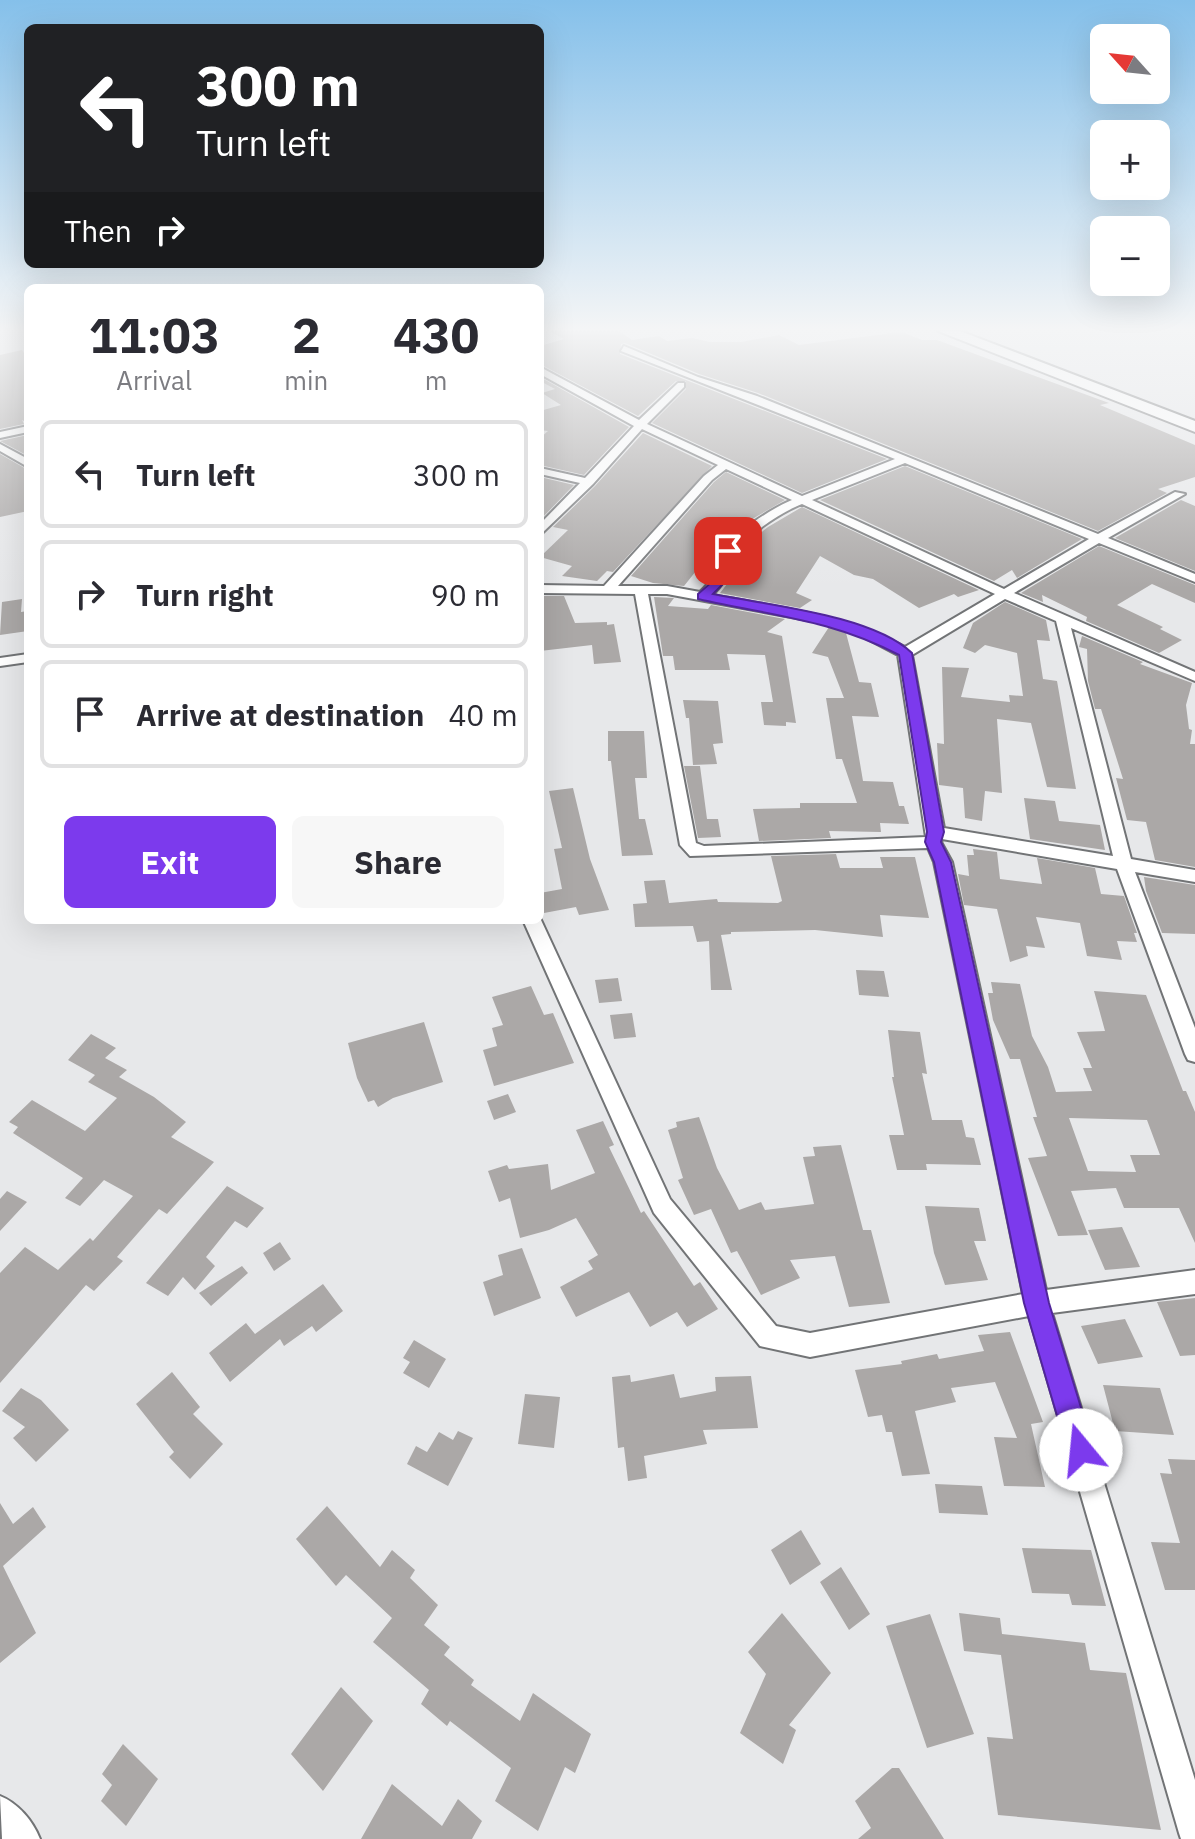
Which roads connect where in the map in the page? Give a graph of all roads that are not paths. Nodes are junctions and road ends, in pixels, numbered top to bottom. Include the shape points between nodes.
1 (625, 417) edge
2 (646, 417) edge
3 (801, 417) edge
4 (1169, 417) edge
5 (638, 424) junction
6 (1195, 427) edge
7 (24, 430) edge
8 (0, 435) edge
9 (0, 447) edge
10 (906, 459) junction
11 (24, 462) edge
12 (726, 464) junction
13 (544, 472) edge
14 (589, 482) junction
15 (1179, 494) dead end
16 (803, 499) junction
17 (544, 527) edge
18 (1099, 538) junction
19 (1195, 578) edge
20 (609, 588) junction
21 (544, 589) edge
22 (641, 589) junction
23 (1005, 594) junction
24 (703, 596) junction
25 (1062, 619) junction
26 (905, 653) junction
27 (24, 659) edge
28 (0, 662) edge
29 (1195, 677) edge
30 (934, 837) junction
31 (1123, 862) junction
32 (1195, 876) edge
33 (534, 924) edge
34 (1195, 1054) edge
35 (1195, 1282) edge
36 (1037, 1303) junction
37 (0, 1812) edge
38 (1195, 1833) edge
39 (24, 1839) edge

1 - 5 street
2 - 5 street
3 - 10 street
4 - 6 highway
5 - 12 street
5 - 14 street
7 - 8 street
9 - 11 street
10 - 16 street
10 - 18 street
12 - 16 street
12 - 20 street
13 - 14 street
14 - 17 street
15 - 18 street
16 - 23 street
16 - 24 street via 779,509 728,551 719,582
18 - 19 street
18 - 23 street
20 - 21 street
20 - 22 street
22 - 24 street
22 - 30 street via 692,850
23 - 25 street
23 - 26 street
24 - 26 street via 832,621
25 - 29 street
25 - 31 street
26 - 30 street
27 - 28 street
30 - 31 street
30 - 36 street
31 - 32 street
31 - 34 street
33 - 36 street via 662,1206 769,1337 810,1345
35 - 36 street
36 - 38 street
37 - 39 street

